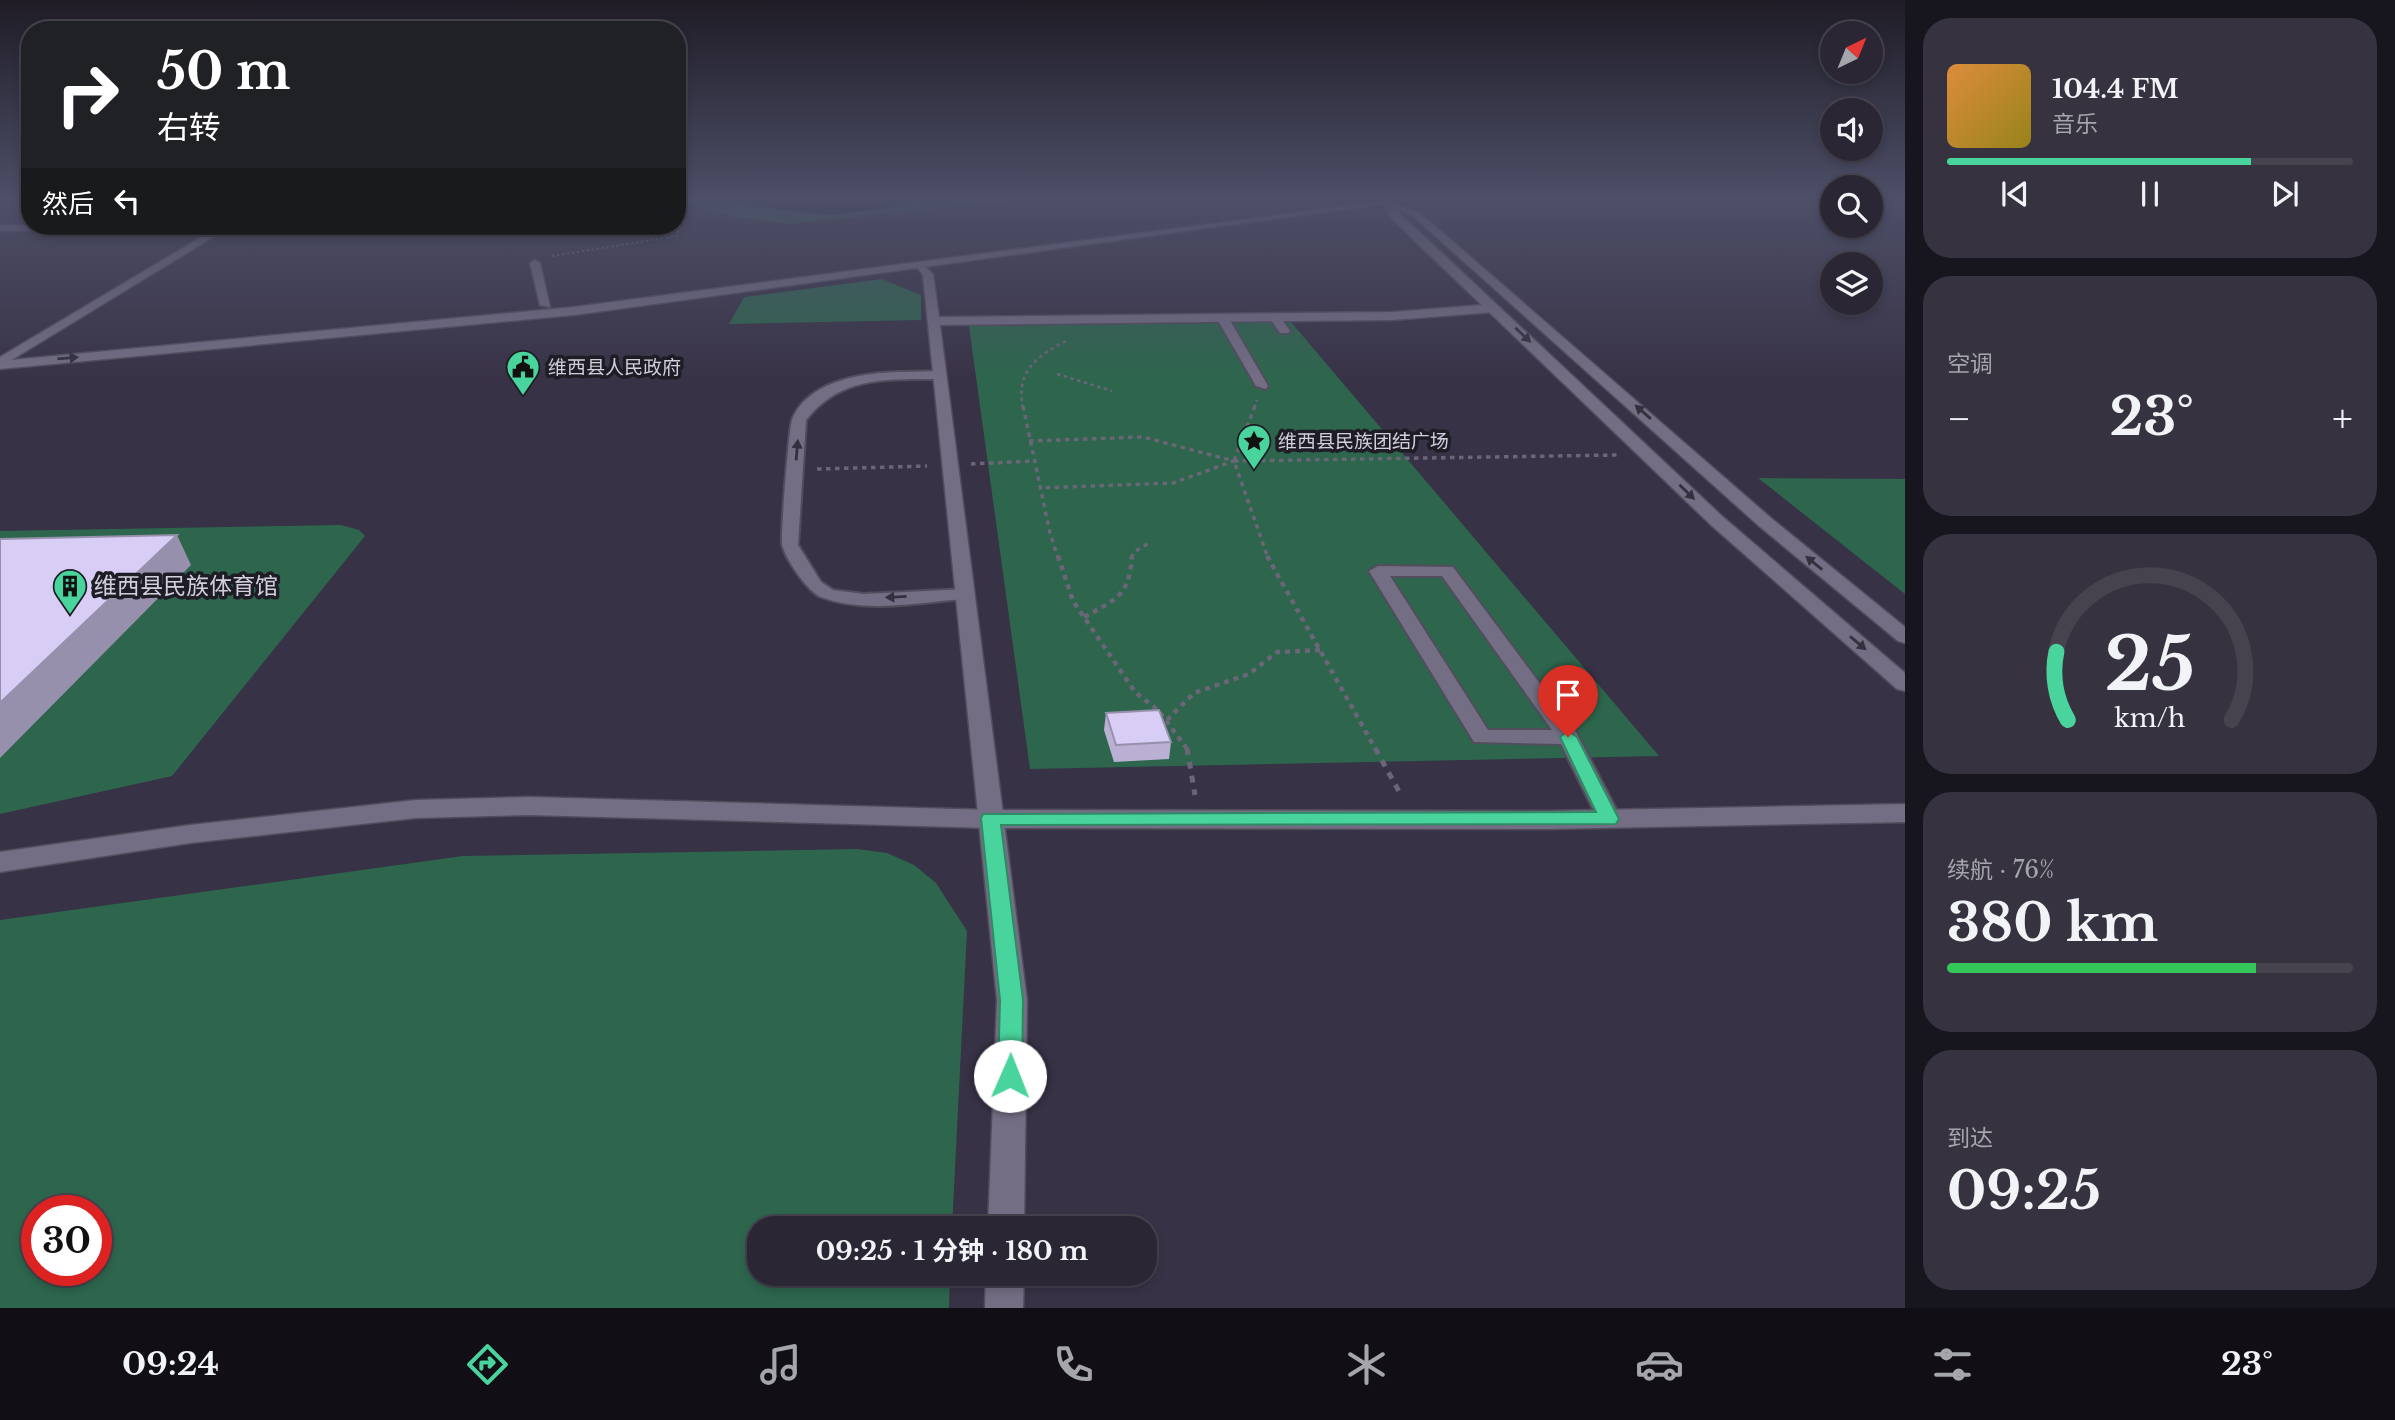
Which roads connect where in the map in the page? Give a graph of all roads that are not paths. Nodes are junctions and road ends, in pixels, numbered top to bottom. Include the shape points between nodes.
1 (172, 259) edge
2 (908, 259) edge
3 (962, 259) edge
4 (1441, 259) edge
5 (1467, 259) edge
6 (536, 263) road end
7 (920, 265) junction
8 (546, 305) junction
9 (1494, 308) junction
10 (1222, 317) junction
11 (1275, 317) junction
12 (933, 321) junction
13 (1284, 331) dead end
14 (22, 351) junction
15 (0, 352) edge
16 (0, 364) edge
17 (939, 374) junction
18 (1262, 386) road end
19 (965, 593) junction
20 (1905, 637) edge
21 (1905, 684) edge
22 (1568, 737) junction
23 (1905, 813) edge
24 (990, 818) junction
25 (1609, 819) junction
26 (0, 862) edge
27 (1006, 1216) edge
28 (1005, 1286) edge
29 (1004, 1308) edge

1 - 14 street
2 - 8 street
3 - 7 street
4 - 9 street
20 -> 5 street via 1765,522
6 - 8 street
7 - 12 street via 928,274
16 -> 7 street via 574,311
8 - 14 street
9 - 11 street
9 -> 21 street via 1727,530
10 - 11 street
10 - 12 street
10 - 18 lane
11 - 13 lane
12 - 17 street
14 - 15 street
14 - 16 street
17 - 19 street
19 -> 17 lane via 859,598 827,593 816,587 790,545 799,420 808,405 837,384 869,377
19 - 24 street
22 - 22 lane via 1482,737 1378,571 1447,571
22 - 25 lane
23 - 25 street
24 - 25 street
24 - 26 street via 530,806 415,809 190,834
24 - 27 street via 1012,1000
28 - 29 street

